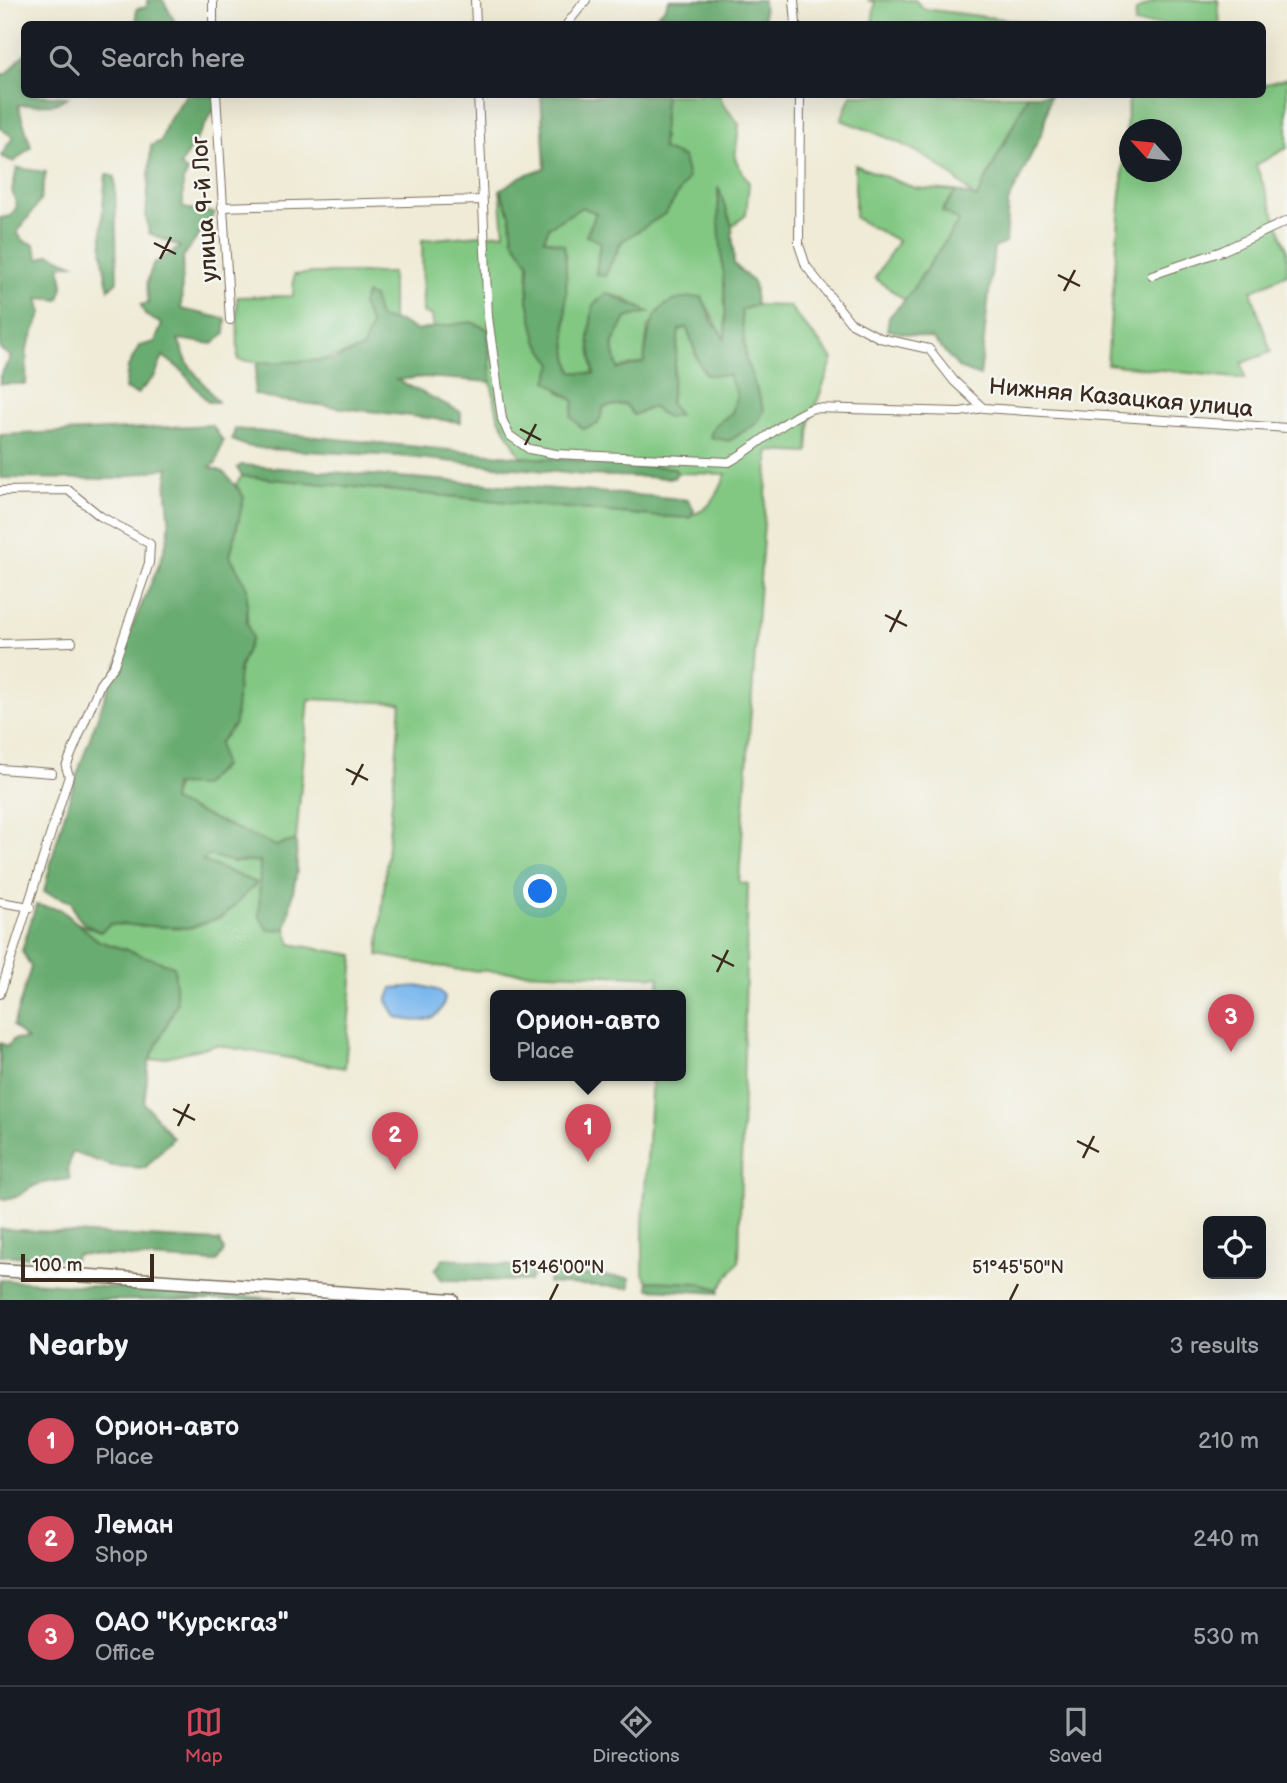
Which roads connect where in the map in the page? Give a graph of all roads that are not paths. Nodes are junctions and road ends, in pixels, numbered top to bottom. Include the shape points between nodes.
1 (213, 0) edge
2 (475, 0) edge
3 (586, 0) edge
4 (794, 0) edge
5 (213, 21) edge
6 (476, 21) edge
7 (569, 21) edge
8 (796, 21) edge
9 (216, 98) edge
10 (478, 98) edge
11 (800, 98) edge
12 (482, 200) junction
13 (222, 207) junction
14 (1287, 220) edge
15 (1152, 275) dead end
16 (230, 320) dead end
17 (983, 408) junction
18 (1287, 428) edge
19 (0, 491) edge
20 (72, 642) dead end
21 (0, 644) edge
22 (0, 769) edge
23 (52, 773) dead end
24 (0, 902) edge
25 (30, 907) junction
26 (0, 994) edge
27 (0, 1269) edge
28 (452, 1300) edge

1 - 5 street
2 - 6 street
3 - 7 street
4 - 8 street
9 - 13 street, улица 9-й Лог
10 - 12 street
11 - 17 street, Нижняя Казацкая улица via 798,221 806,266 850,322 880,338 929,349 954,382
12 - 13 street
12 - 17 street via 488,317 502,419 509,435 529,449 729,462 790,417 813,408 960,412
13 - 16 street, улица 9-й Лог
14 - 15 street via 1222,251
17 - 18 street, Нижняя Казацкая улица
19 - 25 street via 68,489 100,516 150,544 149,563 114,665 100,684 66,767 69,776
20 - 21 street
22 - 23 street
24 - 25 street
25 - 26 street
27 - 28 main road

